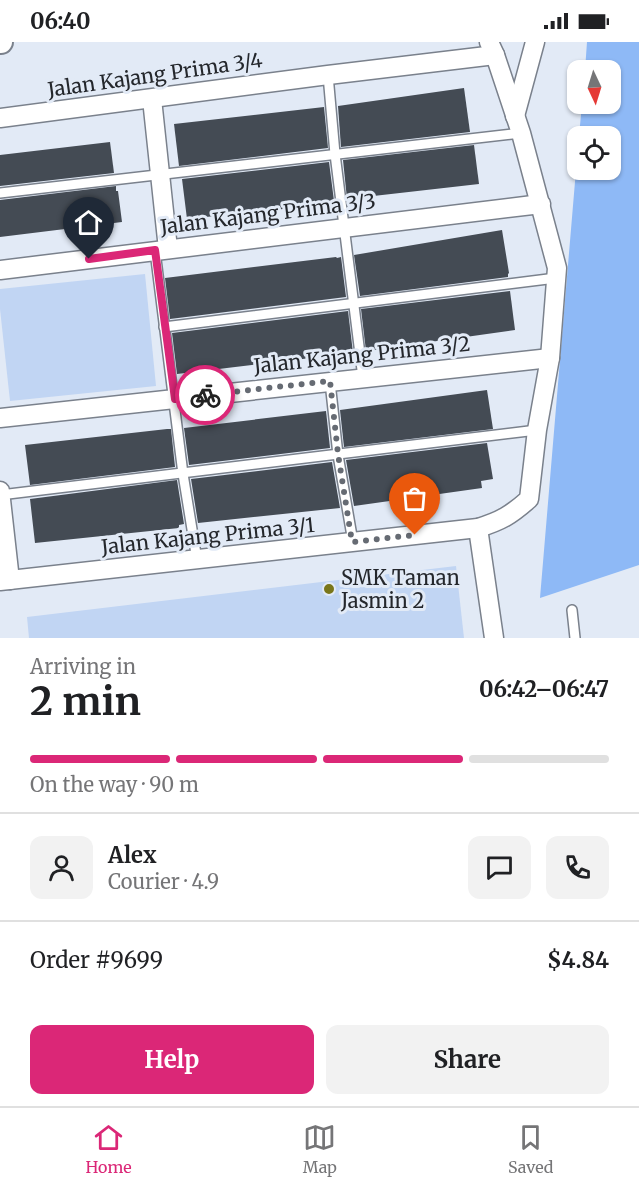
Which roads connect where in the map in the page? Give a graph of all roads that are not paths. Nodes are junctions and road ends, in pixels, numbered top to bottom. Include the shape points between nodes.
1 (535, 42) edge
2 (492, 48) edge
3 (328, 75) junction
4 (152, 99) junction
5 (515, 116) junction
6 (0, 118) edge
7 (521, 133) junction
8 (335, 154) junction
9 (160, 174) junction
10 (0, 192) edge
11 (541, 204) junction
12 (344, 228) junction
13 (161, 250) junction
14 (0, 270) edge
15 (556, 278) junction
16 (353, 304) junction
17 (164, 327) junction
18 (550, 358) junction
19 (363, 378) junction
20 (330, 381) junction
21 (175, 399) junction
22 (0, 418) edge
23 (537, 430) junction
24 (338, 454) junction
25 (183, 474) junction
26 (0, 494) edge
27 (478, 528) junction
28 (352, 542) junction
29 (197, 560) junction
30 (5, 580) edge
31 (573, 610) dead end
32 (494, 638) edge
33 (575, 638) edge

1 - 5 street
2 - 3 street, Jalan Kajang Prima 3/4
2 - 5 street
3 - 4 street, Jalan Kajang Prima 3/4
3 - 8 lane
4 - 6 street, Jalan Kajang Prima 3/4
4 - 9 street
5 - 7 street
7 - 8 lane
7 - 11 street
8 - 9 lane
8 - 12 lane
9 - 10 lane
9 - 13 street
11 - 12 street, Jalan Kajang Prima 3/3
11 - 15 street
12 - 13 street, Jalan Kajang Prima 3/3
12 - 16 lane
13 - 14 street, Jalan Kajang Prima 3/3
13 - 17 lane
15 - 16 lane
15 - 18 street
16 - 17 lane
16 - 19 lane
17 - 21 lane
18 - 19 street, Jalan Kajang Prima 3/2
18 - 23 street
19 - 20 street, Jalan Kajang Prima 3/2
20 - 21 street, Jalan Kajang Prima 3/2
20 - 24 lane
21 - 22 street, Jalan Kajang Prima 3/2
21 - 25 lane
23 - 24 lane
23 - 27 street, Jalan Kajang Prima 3/1 via 529,499 497,522
24 - 25 lane
24 - 28 lane
25 - 26 lane
25 - 29 lane
26 - 30 street
27 - 28 street, Jalan Kajang Prima 3/1
27 - 32 street
28 - 29 street, Jalan Kajang Prima 3/1
29 - 30 street, Jalan Kajang Prima 3/1
31 - 33 lane

